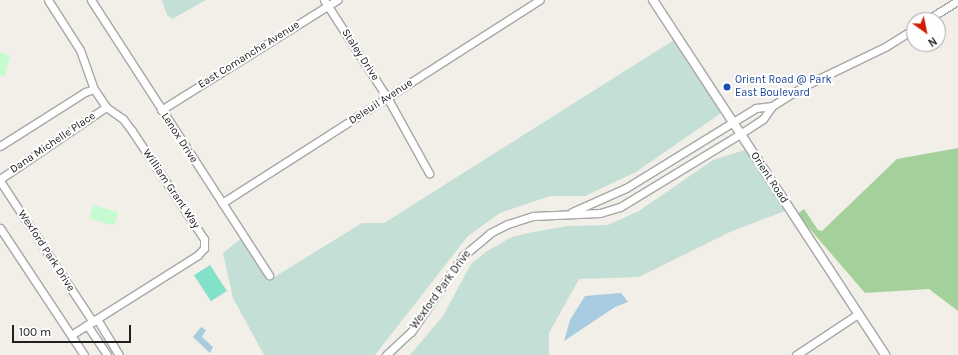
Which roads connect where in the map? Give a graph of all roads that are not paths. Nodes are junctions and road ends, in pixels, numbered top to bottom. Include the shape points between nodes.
1 (48, 0) edge
2 (91, 0) edge
3 (337, 0) edge
4 (540, 0) edge
5 (653, 0) edge
6 (958, 1) edge
7 (326, 3) edge
8 (941, 12) edge
9 (906, 34) edge
10 (94, 89) junction
11 (388, 98) junction
12 (772, 106) junction
13 (106, 107) junction
14 (161, 110) junction
15 (732, 122) junction
16 (740, 134) junction
17 (0, 146) edge
18 (429, 173) dead end
19 (0, 180) edge
20 (222, 203) junction
21 (569, 213) junction
22 (0, 228) edge
23 (269, 275) dead end
24 (858, 314) junction
25 (92, 322) junction
26 (71, 335) junction
27 (84, 355) edge
28 (107, 355) edge
29 (119, 355) edge
30 (386, 355) edge
31 (796, 355) edge
32 (885, 355) edge

1 - 10 street, William Grant Way via 80,50
2 - 14 street, Lenox Drive
3 - 7 street, East Comanche Avenue
4 - 11 street, Deleuil Avenue
5 - 15 street, Orient Road
6 - 8 street
7 - 11 street, Staley Drive
7 - 14 street, East Comanche Avenue
9 - 12 street via 885,47 804,86
10 - 13 street, William Grant Way
10 - 17 street via 85,92
11 - 18 street, Staley Drive
11 - 20 street, Deleuil Avenue
12 - 15 street, Wexford Park Drive via 756,108
12 - 16 street, Wexford Park Drive via 763,119
13 - 19 street, Dana Michelle Place
13 - 25 street, William Grant Way via 123,119 132,131 193,221 204,239 204,248 198,255
14 - 20 street, Lenox Drive
15 - 16 street, Orient Road
15 - 21 street, Wexford Park Drive via 626,188
16 - 21 street, Wexford Park Drive via 620,207 600,213
16 - 24 street, Orient Road
19 - 25 street, Wexford Park Drive
20 - 23 street, Lenox Drive
21 - 30 street, Wexford Park Drive via 533,216 508,224 475,244 463,256 411,332
22 - 26 street
24 - 31 street
24 - 32 street, Orient Road
25 - 26 street, William Grant Way
25 - 28 street, Wexford Park Drive
25 - 29 street, Wexford Park Drive
26 - 27 street

